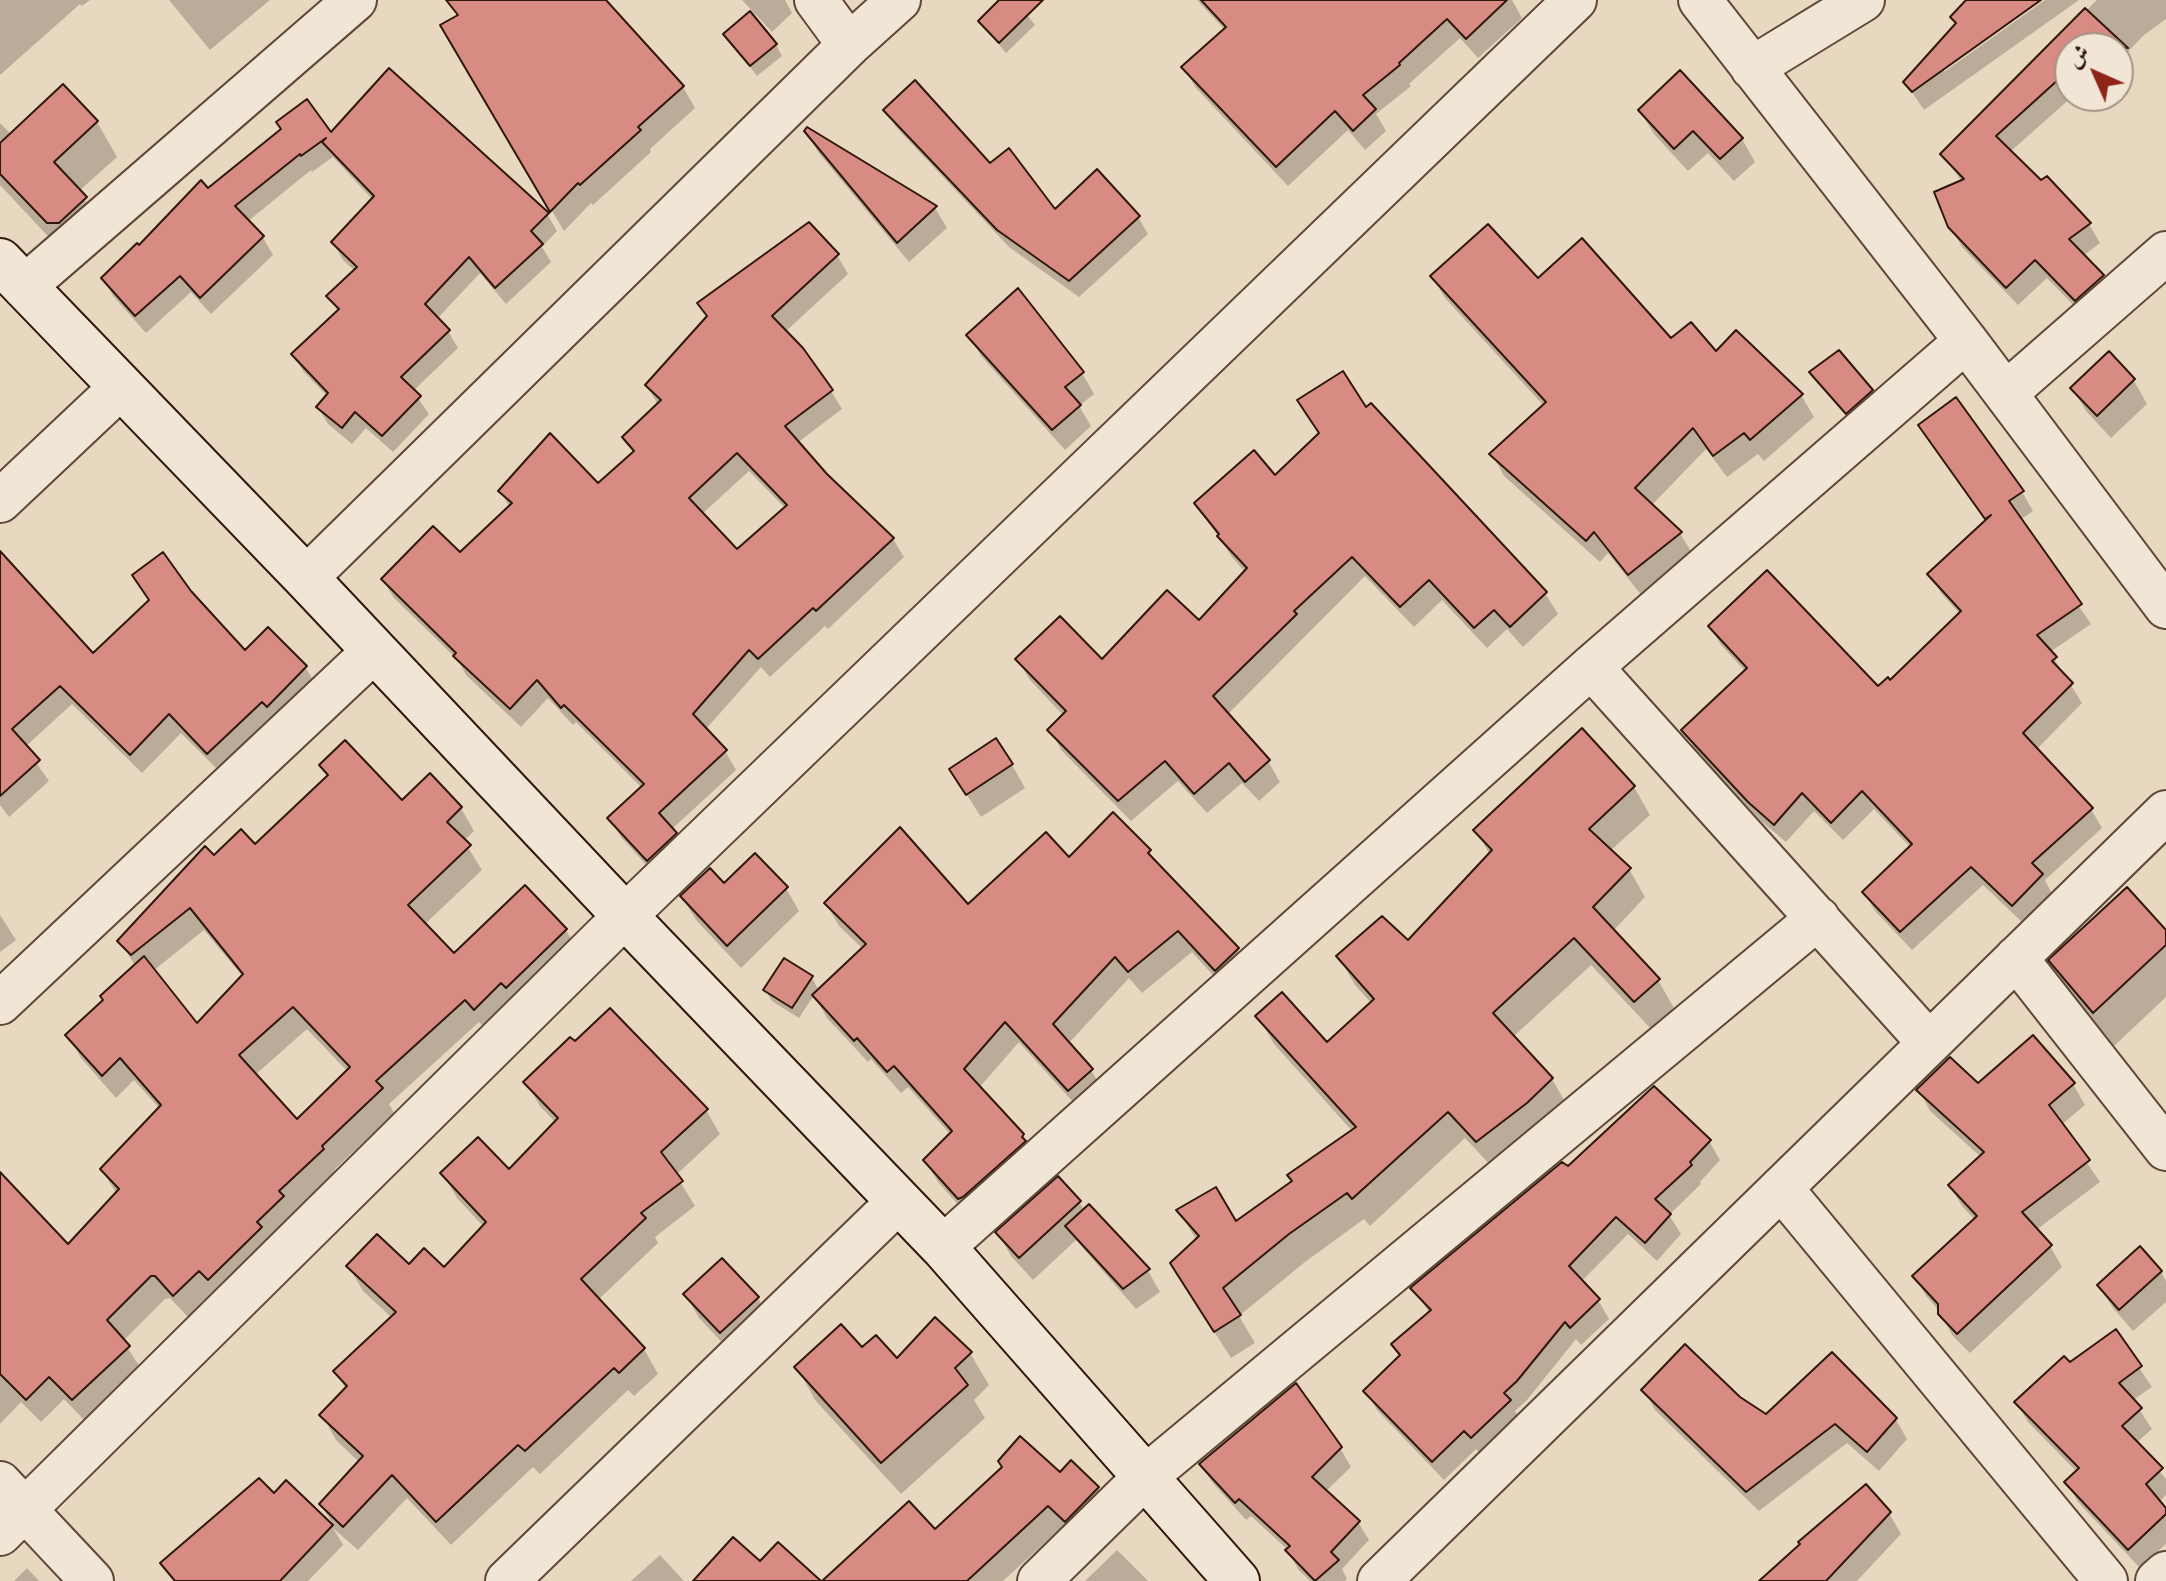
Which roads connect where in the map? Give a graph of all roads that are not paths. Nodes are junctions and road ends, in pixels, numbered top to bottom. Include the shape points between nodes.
1 (355, 0) edge
2 (816, 0) edge
3 (899, 0) edge
4 (1575, 0) edge
5 (1700, 0) edge
6 (1863, 0) edge
7 (849, 45) junction
8 (1752, 68) junction
9 (2166, 253) edge
10 (12, 274) edge
11 (1966, 341) junction
12 (120, 388) junction
13 (2006, 393) junction
14 (0, 501) edge
15 (306, 578) junction
16 (2166, 607) edge
17 (374, 651) junction
18 (1591, 667) junction
19 (2166, 812) edge
20 (625, 916) junction
21 (1818, 918) junction
22 (2016, 958) junction
23 (0, 1003) edge
24 (1929, 1043) junction
25 (2166, 1149) edge
26 (1781, 1188) junction
27 (899, 1201) junction
28 (943, 1247) junction
29 (1144, 1478) junction
30 (8, 1509) edge
31 (2166, 1573) edge
32 (92, 1581) edge
33 (507, 1581) edge
34 (1039, 1581) edge
35 (1237, 1581) edge
36 (1379, 1581) edge
37 (2106, 1581) edge
38 (2157, 1581) edge

1 - 10 street
2 - 7 street
3 - 7 street
4 - 20 street
5 - 8 street
6 - 8 street
7 - 15 street
8 - 11 street
9 - 13 street
10 - 12 street
11 - 13 street
11 - 18 street
12 - 14 street
12 - 15 street
13 - 16 street
15 - 17 street
17 - 20 street
17 - 23 street
18 - 21 street
18 - 28 street
19 - 22 street
20 - 27 street
20 - 30 street
21 - 24 street
21 - 29 street
22 - 24 street
22 - 25 street
24 - 26 street
26 - 36 street
26 - 37 street
27 - 28 street
27 - 33 street
28 - 29 street
29 - 34 street
29 - 35 street
30 - 32 street
31 - 38 street

